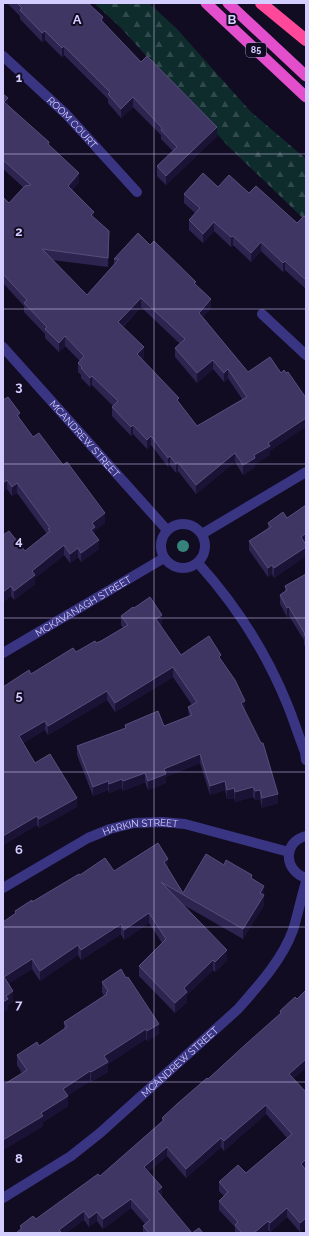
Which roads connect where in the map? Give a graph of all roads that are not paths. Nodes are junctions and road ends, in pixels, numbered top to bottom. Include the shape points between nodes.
1 (206, 3) edge
2 (228, 3) edge
3 (261, 3) edge
4 (306, 40) edge
5 (3, 56) edge
6 (306, 76) edge
7 (306, 97) edge
8 (137, 192) dead end
9 (262, 314) dead end
10 (3, 347) edge
11 (306, 356) edge
12 (7, 358) edge
13 (306, 472) edge
14 (167, 530) junction
15 (202, 534) junction
16 (164, 558) junction
17 (198, 563) junction
18 (3, 653) edge
19 (306, 760) edge
20 (306, 836) edge
21 (289, 852) junction
22 (306, 878) edge
23 (306, 882) edge
24 (3, 888) edge
25 (3, 1198) edge

1 - 7 highway, 85
2 - 6 highway, 85
3 - 4 highway
5 - 8 street, ROOM COURT via 66,114
9 - 11 street
10 - 12 street, MCANDREW STREET
12 - 14 street, MCANDREW STREET
13 - 15 street
14 - 15 street via 179,524 186,524 192,525
14 - 16 street via 160,543
15 - 17 street via 206,549
16 - 17 street via 168,563 180,568
16 - 18 street, MCKAVANAGH STREET
17 - 19 street via 246,625 270,666 288,706
20 - 21 street via 297,839
21 - 22 street via 294,872
21 - 24 street, HARKIN STREET via 185,824 134,824 110,829 88,838
23 - 25 street, MCANDREW STREET via 292,931 278,960 238,1009 71,1156

